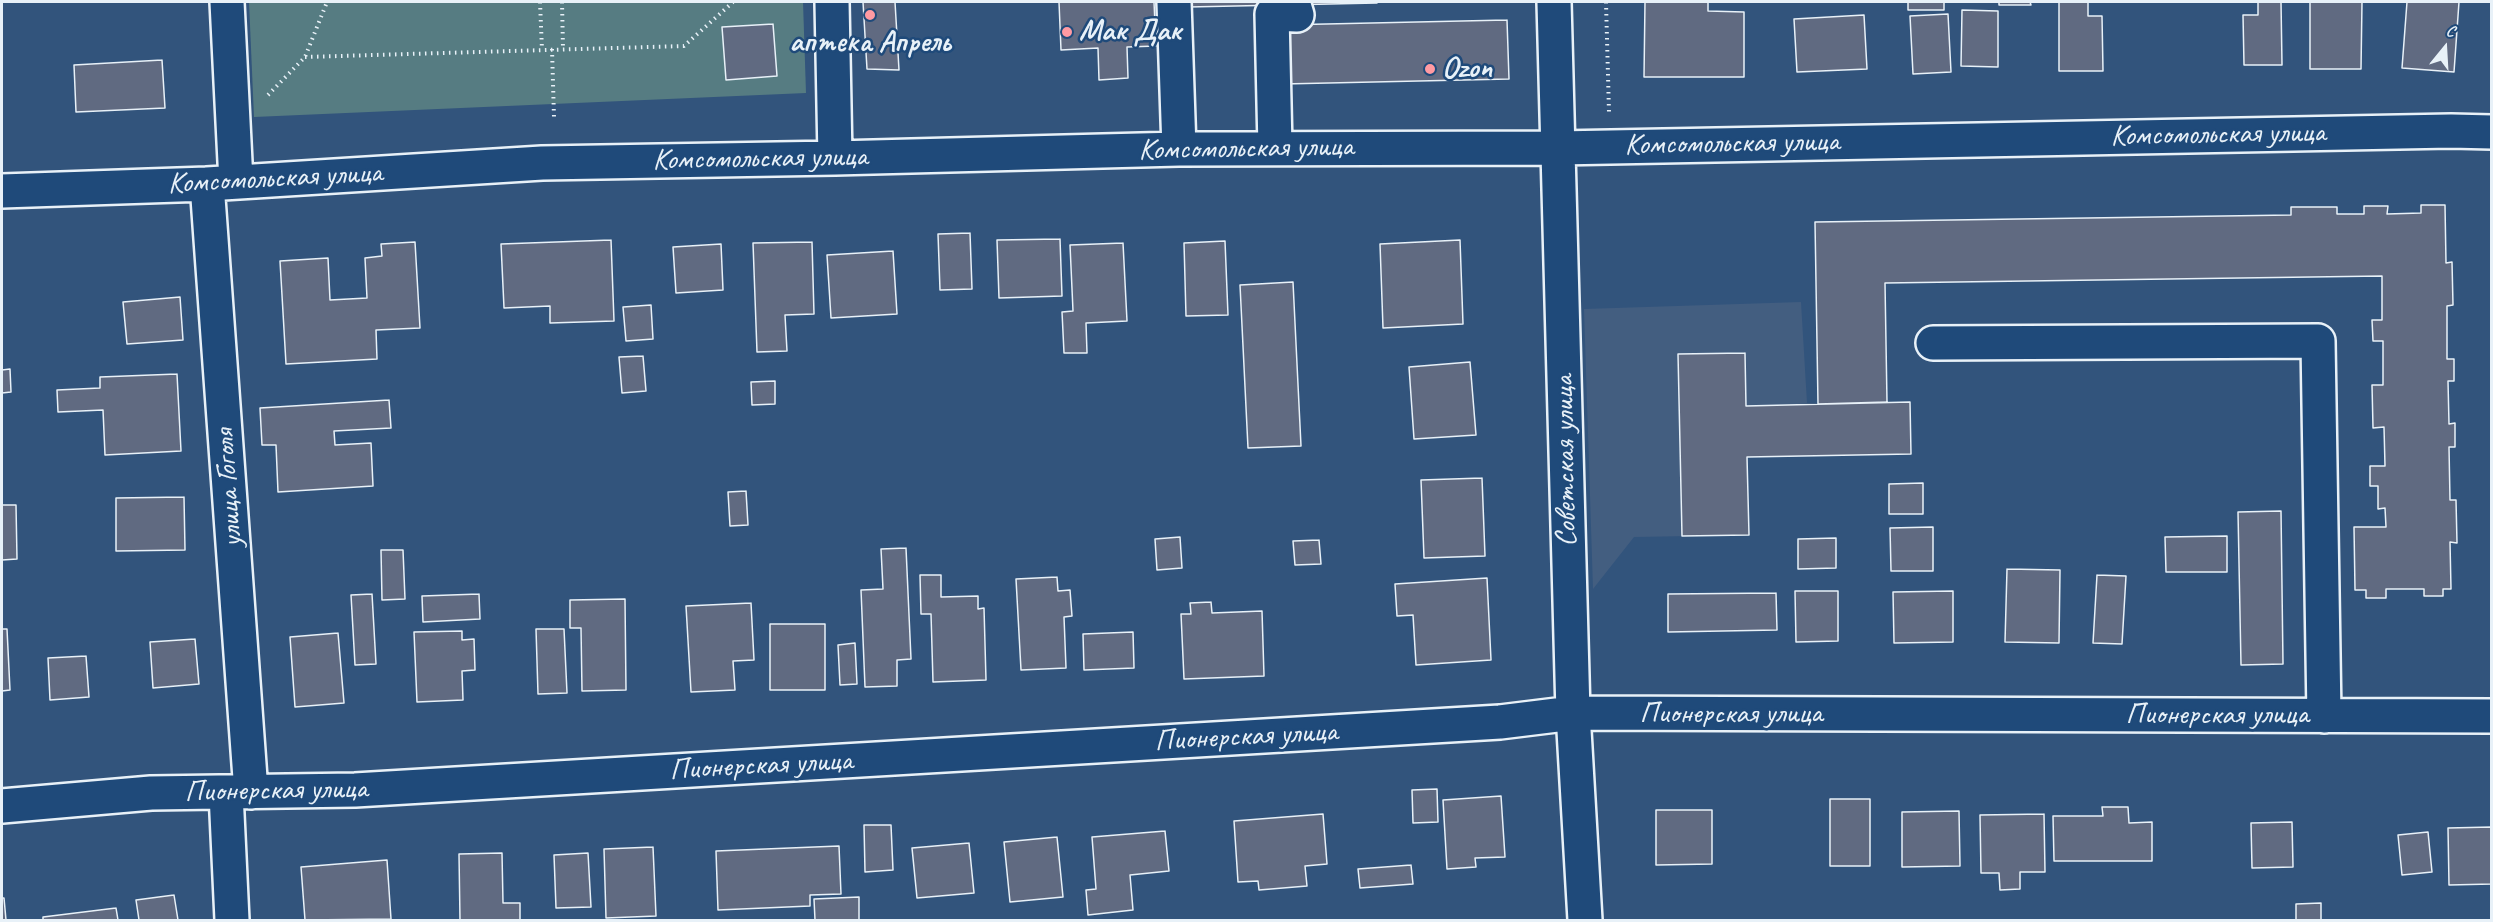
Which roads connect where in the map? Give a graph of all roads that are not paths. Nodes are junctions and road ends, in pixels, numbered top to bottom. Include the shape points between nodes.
1 (226, 2) edge
2 (832, 2) edge
3 (1174, 2) edge
4 (1554, 2) edge
5 (1294, 5) dead end
6 (2492, 132) edge
7 (1275, 148) junction
8 (1558, 148) junction
9 (1179, 149) junction
10 (835, 158) junction
11 (222, 183) junction
12 (2, 191) edge
13 (1933, 343) dead end
14 (1573, 713) junction
15 (2324, 716) junction
16 (2492, 716) edge
17 (238, 792) junction
18 (2, 806) edge
19 (232, 921) edge
20 (1585, 921) edge

1 - 11 street, улица Гоголя via 232,128
2 - 10 street
3 - 9 street
4 - 8 street, Советская улица
5 - 7 street via 1297,15 1272,14
6 - 8 street, Комсомольская улица
7 - 8 street, Комсомольская улица
7 - 9 street, Комсомольская улица
8 - 14 street, Советская улица
9 - 10 street, Комсомольская улица
10 - 11 street, Комсомольская улица via 542,163
11 - 12 street, Комсомольская улица
11 - 17 street, улица Гоголя
13 - 15 street via 2318,341
14 - 15 street, Пионерская улица
14 - 17 street, Пионерская улица via 1500,722 367,789
14 - 20 street, Советская улица
15 - 16 street, Пионерская улица
17 - 18 street, Пионерская улица via 151,793
17 - 19 street, улица Гоголя

